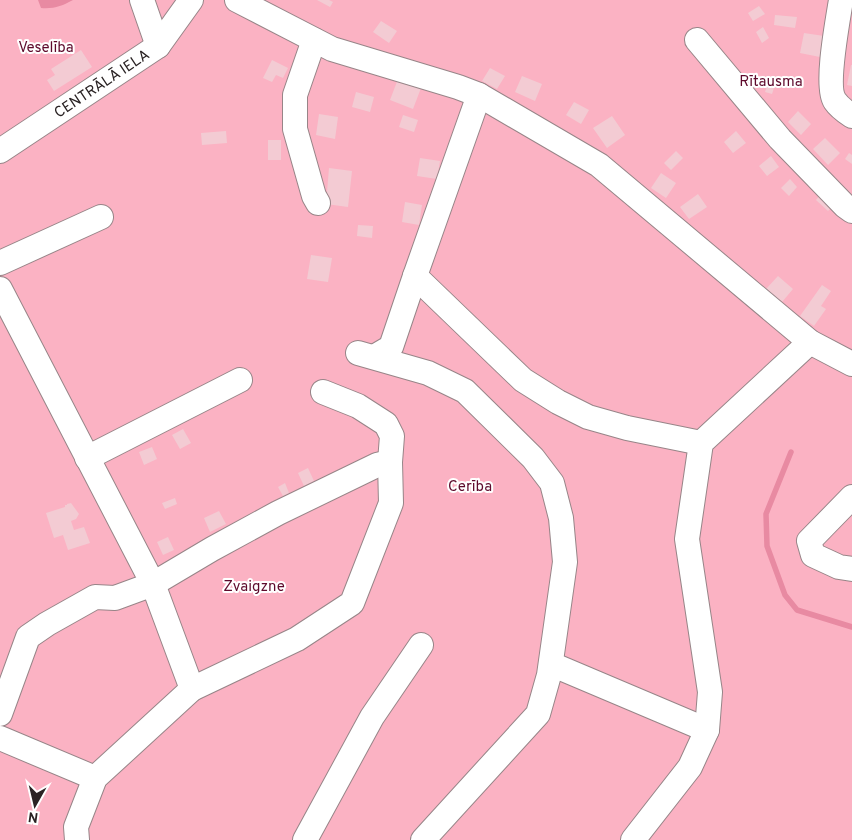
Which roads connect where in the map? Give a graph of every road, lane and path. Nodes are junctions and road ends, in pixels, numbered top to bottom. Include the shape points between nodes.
1 (142, 0) edge
2 (191, 0) edge
3 (237, 0) edge
4 (840, 0) edge
5 (314, 40) junction
6 (697, 40) dead end
7 (158, 46) junction
8 (479, 95) junction
9 (852, 116) edge
10 (0, 151) edge
11 (318, 203) dead end
12 (852, 211) edge
13 (101, 217) dead end
14 (0, 263) edge
15 (414, 276) junction
16 (0, 289) edge
17 (810, 342) junction
18 (852, 364) edge
19 (240, 380) dead end
20 (323, 392) dead end
21 (701, 443) junction
22 (87, 458) junction
23 (390, 462) junction
24 (852, 497) edge
25 (852, 569) edge
26 (153, 584) junction
27 (421, 645) dead end
28 (550, 664) junction
29 (192, 689) junction
30 (0, 714) edge
31 (707, 730) junction
32 (0, 738) edge
33 (95, 778) junction
34 (77, 840) edge
35 (305, 840) edge
36 (423, 840) edge
37 (634, 840) edge

1 - 7 street
2 - 7 street, CENTRĀLĀ IELA
3 - 5 street
4 - 9 street via 831,86 834,100
5 - 8 street via 332,49
5 - 11 street via 295,95 295,129
6 - 12 street via 780,139
7 - 10 street, CENTRĀLĀ IELA
8 - 15 street
8 - 17 street via 600,165
13 - 14 street
15 - 21 street via 523,380 558,402 588,417
15 - 28 street via 391,347 366,355 428,374 464,391 534,458 552,483 561,518 565,562
16 - 22 street
17 - 18 street
17 - 21 street
19 - 22 street
20 - 23 street via 358,406 386,424 392,436
21 - 31 street via 688,539 710,692
22 - 26 street
23 - 26 street via 377,465 278,513
23 - 29 street via 391,503 352,603 297,639
24 - 25 street via 809,541 813,555 839,567
26 - 29 street
26 - 30 street via 115,598 95,597 28,638
27 - 35 street via 372,717
28 - 31 street
28 - 36 street via 538,714
29 - 33 street
31 - 37 street via 690,767
32 - 33 street
33 - 34 street via 76,827

